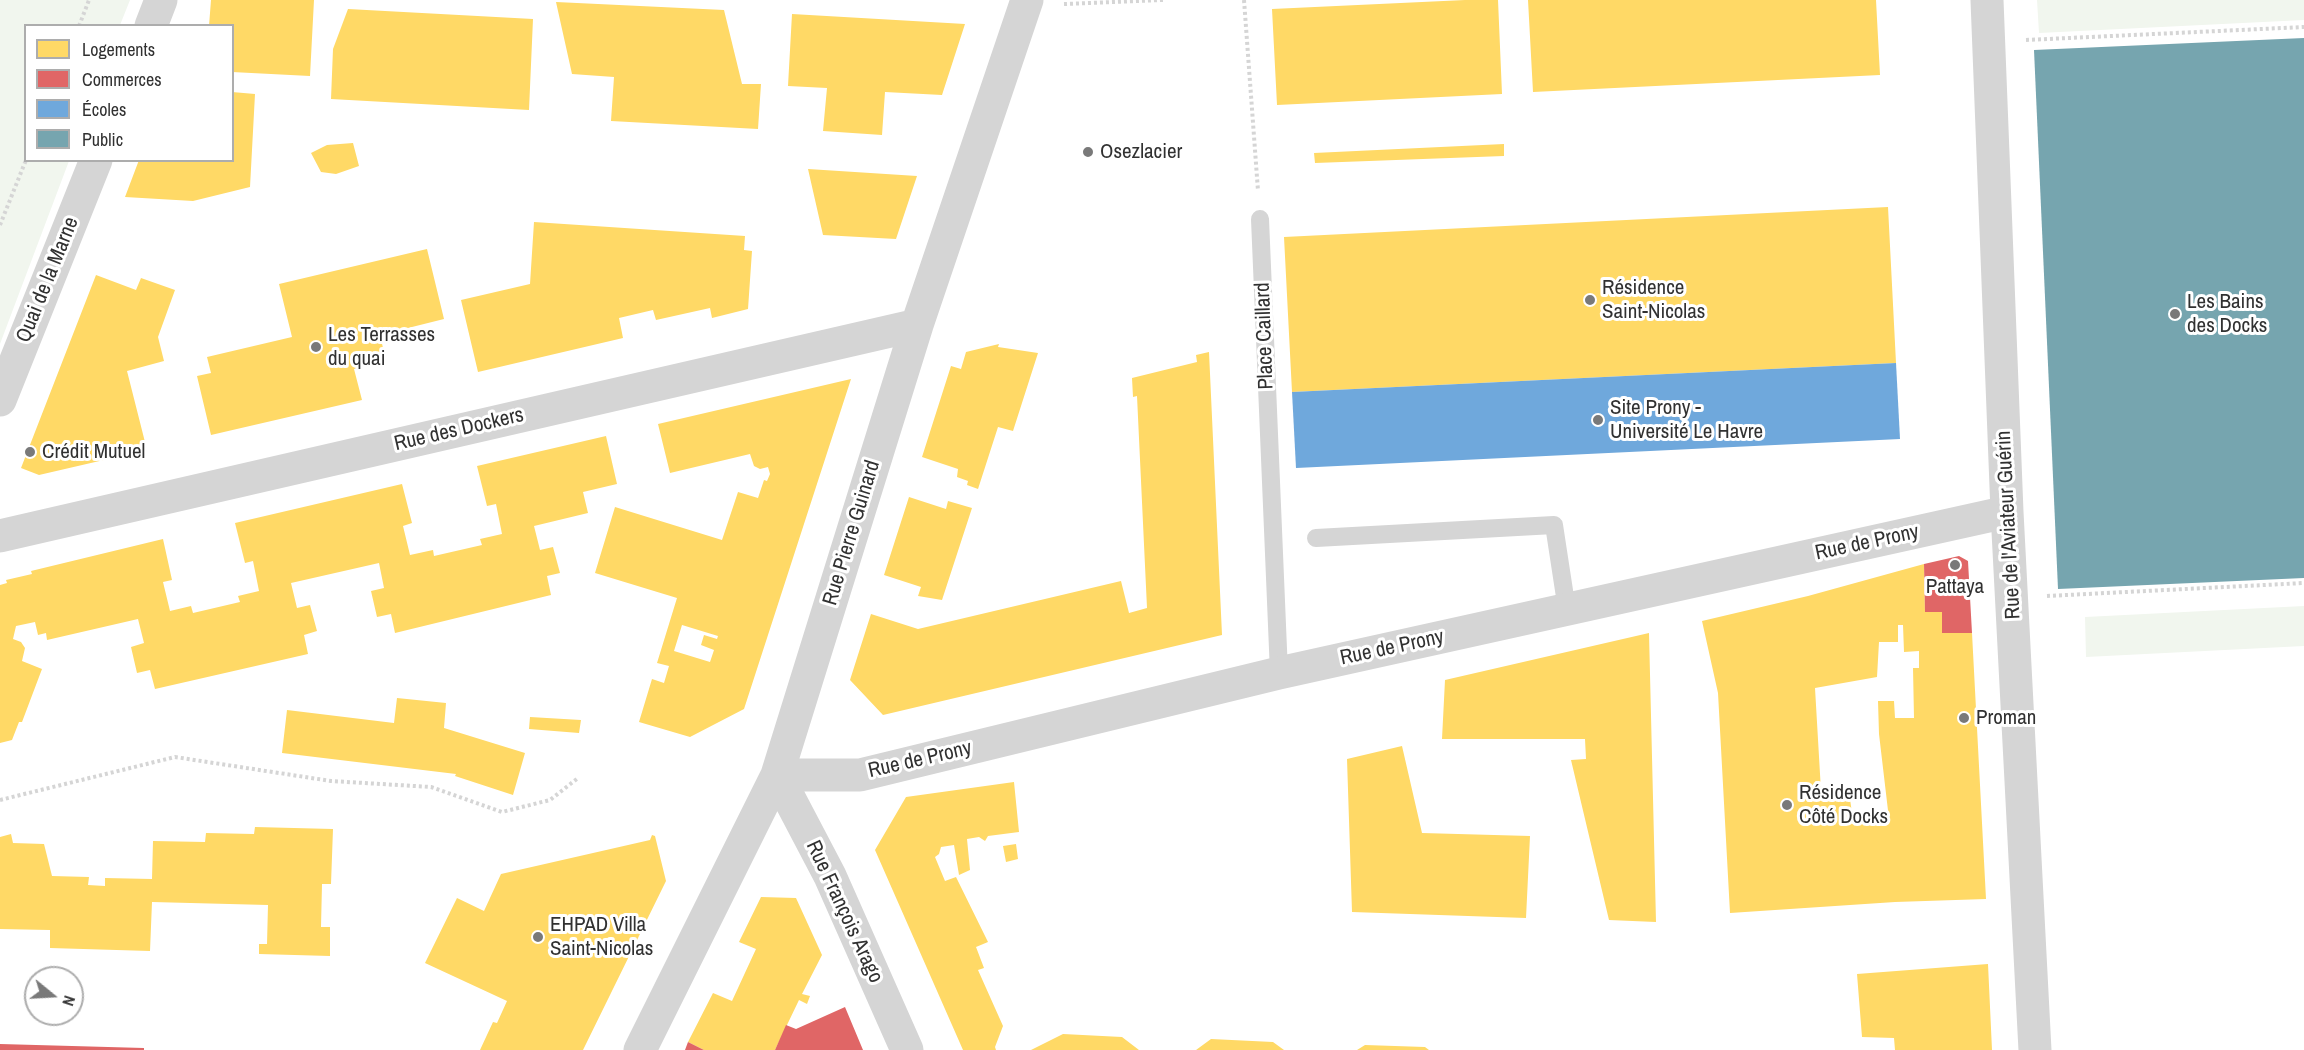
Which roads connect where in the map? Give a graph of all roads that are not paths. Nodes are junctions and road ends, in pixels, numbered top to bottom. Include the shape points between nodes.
1 (161, 0) edge
2 (1027, 0) edge
3 (1987, 0) edge
4 (152, 24) edge
5 (95, 162) edge
6 (1260, 219) road end
7 (917, 325) junction
8 (0, 400) edge
9 (2007, 512) junction
10 (0, 536) edge
11 (1316, 538) dead end
12 (1567, 610) junction
13 (1279, 673) junction
14 (777, 775) junction
15 (640, 1050) edge
16 (907, 1050) edge
17 (2035, 1050) edge

1 - 4 street
2 - 7 street, Rue Pierre Guinard
3 - 9 street, Rue de l'Aviateur Guérin
5 - 8 street, Quai de la Marne
6 - 13 lane, Place Caillard
7 - 10 street, Rue des Dockers
7 - 14 street, Rue Pierre Guinard
9 - 12 street, Rue de Prony
9 - 17 street, Rue de l'Aviateur Guérin
11 - 12 lane via 1554,525
12 - 13 street, Rue de Prony
13 - 14 street, Rue de Prony via 860,775
14 - 15 street, Rue Pierre Guinard
14 - 16 street, Rue François Arago via 830,876

